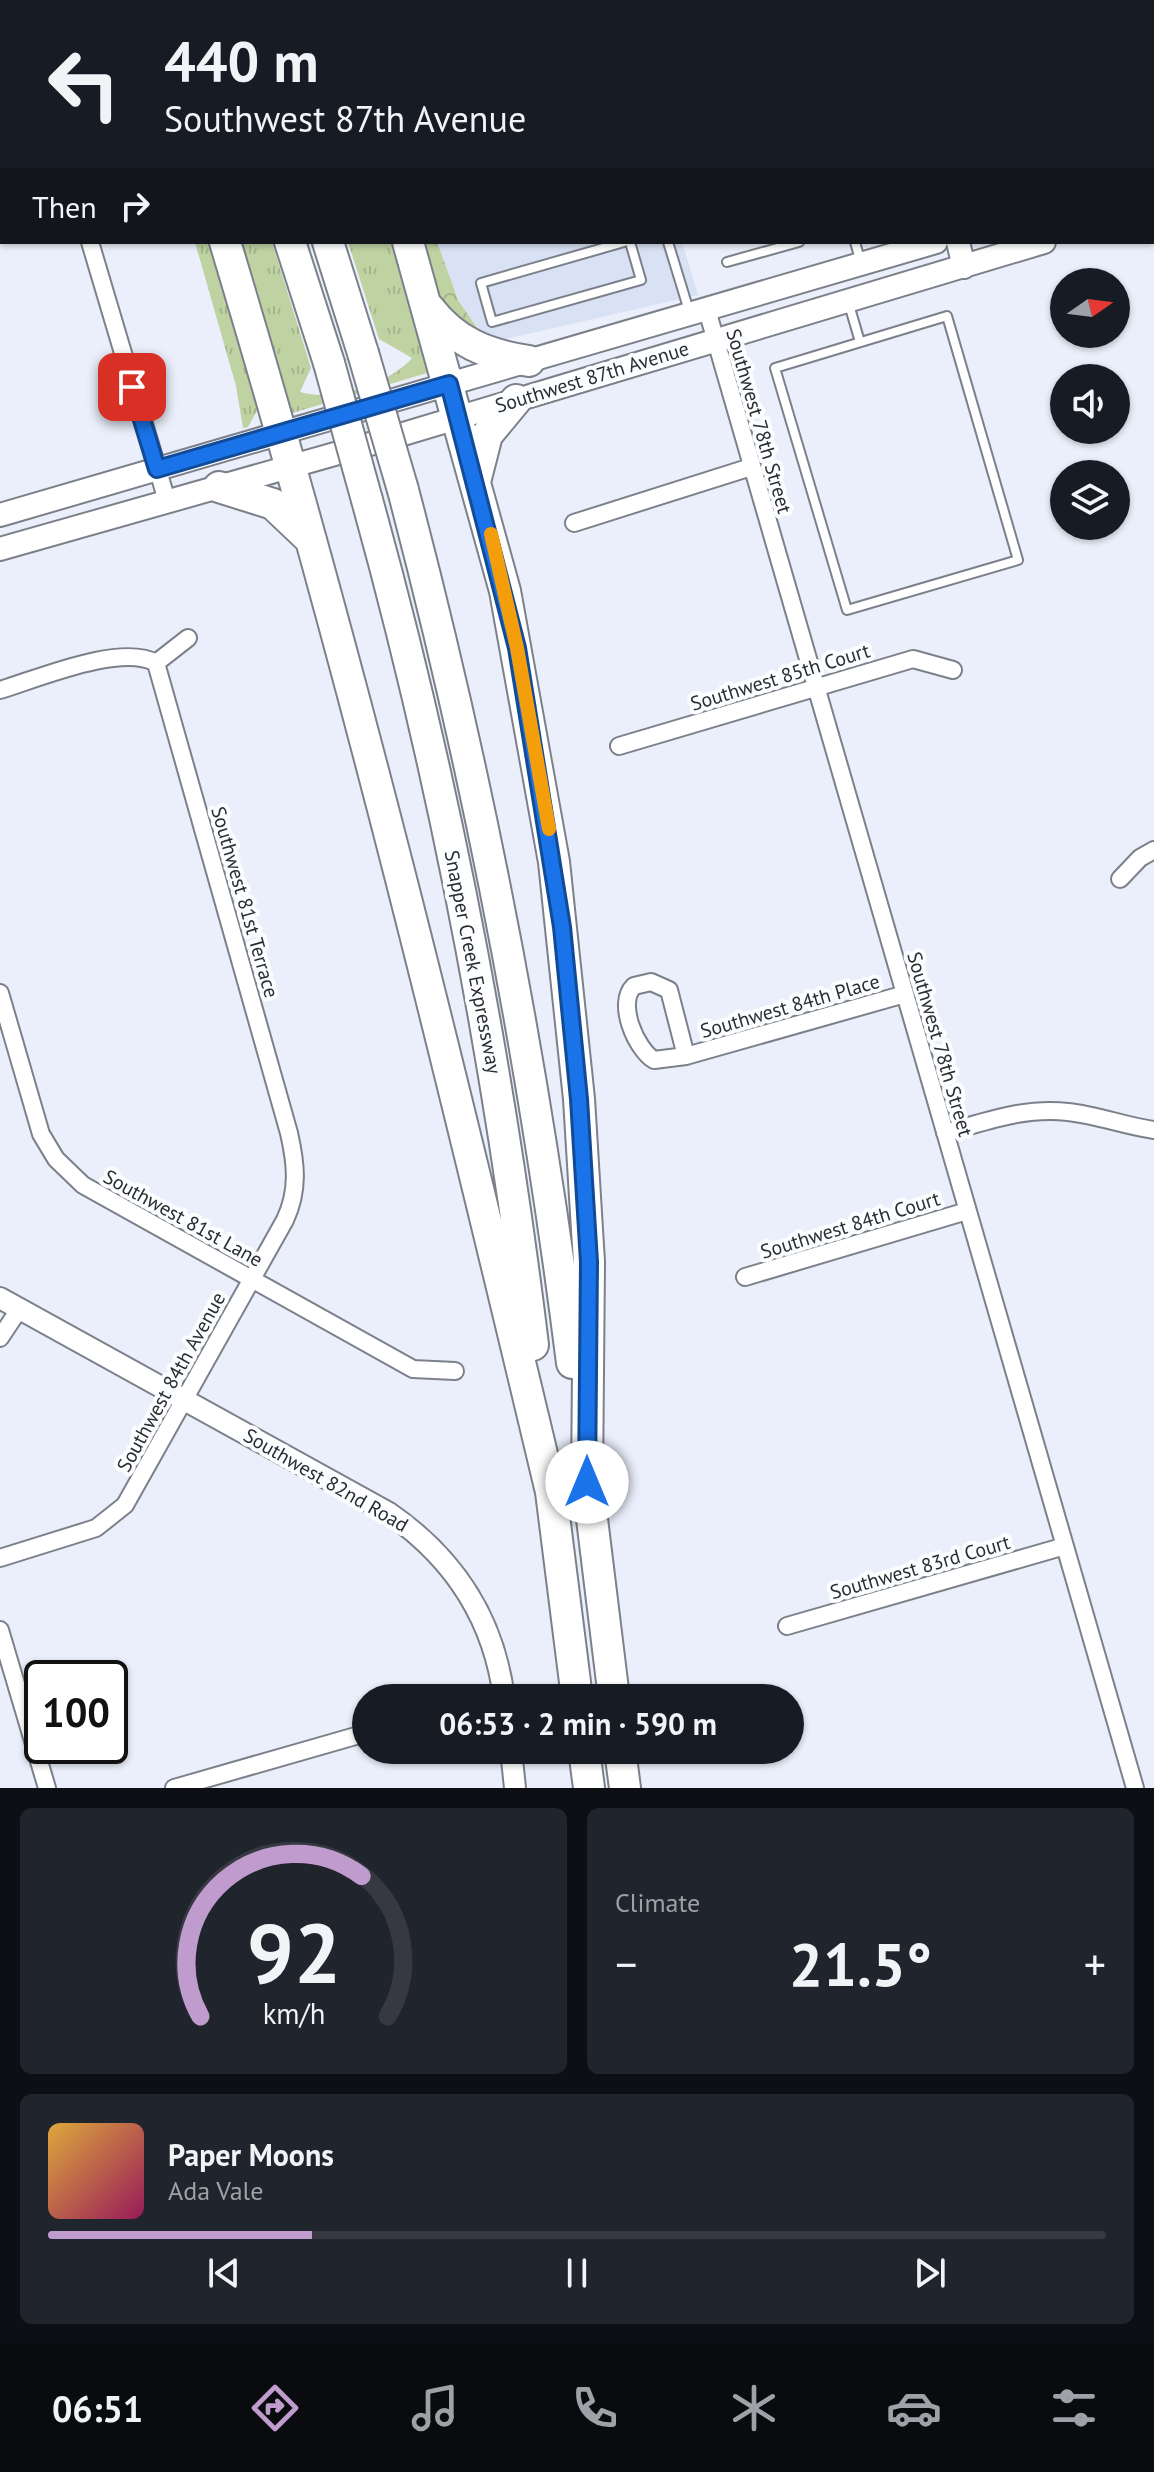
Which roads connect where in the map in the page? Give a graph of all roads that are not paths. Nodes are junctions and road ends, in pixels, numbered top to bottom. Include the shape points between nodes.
1 (91, 244) edge
2 (226, 244) edge
3 (291, 244) edge
4 (329, 244) edge
5 (409, 244) edge
6 (620, 244) edge
7 (628, 244) edge
8 (669, 244) edge
9 (792, 244) edge
10 (856, 244) edge
11 (929, 244) edge
12 (958, 244) edge
13 (1038, 244) edge
14 (727, 262) dead end
15 (861, 264) junction
16 (964, 267) junction
17 (848, 301) junction
18 (426, 304) junction
19 (698, 312) junction
20 (716, 339) junction
21 (860, 342) junction
22 (529, 361) junction
23 (449, 384) junction
24 (516, 400) junction
25 (456, 419) junction
26 (281, 434) junction
27 (293, 467) junction
28 (751, 467) junction
29 (157, 469) junction
30 (476, 480) junction
31 (219, 487) junction
32 (167, 501) junction
33 (0, 515) edge
34 (574, 523) dead end
35 (312, 542) junction
36 (0, 549) edge
37 (188, 638) dead end
38 (156, 663) junction
39 (953, 670) dead end
40 (815, 686) junction
41 (0, 690) edge
42 (619, 746) dead end
43 (1154, 850) edge
44 (1120, 879) dead end
45 (0, 993) edge
46 (905, 994) junction
47 (7, 1042) edge
48 (686, 1056) junction
49 (1154, 1130) edge
50 (945, 1133) junction
51 (294, 1152) joint
52 (967, 1211) junction
53 (745, 1277) dead end
54 (251, 1279) junction
55 (0, 1298) edge
56 (18, 1311) junction
57 (0, 1338) edge
58 (455, 1371) dead end
59 (185, 1399) junction
60 (587, 1482) junction
61 (552, 1496) junction
62 (1065, 1546) junction
63 (0, 1558) edge
64 (787, 1626) dead end
65 (0, 1630) edge
66 (497, 1684) edge
67 (575, 1684) edge
68 (612, 1684) edge
69 (352, 1737) edge
70 (512, 1764) edge
71 (586, 1764) edge
72 (622, 1764) edge
73 (195, 1785) edge
74 (47, 1788) edge
75 (174, 1788) edge
76 (515, 1788) edge
77 (589, 1788) edge
78 (625, 1788) edge
79 (1135, 1788) edge

1 - 29 street
2 - 26 highway
3 - 61 highway, Snapper Creek Expressway, bridge via 367,500 429,743 470,941 516,1216
4 - 60 highway, Snapper Creek Expressway, bridge via 445,651 509,950 551,1200
5 - 18 highway
6 - 7 lane via 481,283 492,322 641,280
8 - 19 lane
9 - 14 lane
10 - 15 lane
11 - 15 main road, Southwest 87th Avenue
12 - 16 main road
13 - 16 main road, Southwest 87th Avenue
15 - 19 main road, Southwest 87th Avenue
16 - 17 main road, Southwest 87th Avenue
17 - 20 main road, Southwest 87th Avenue
17 - 21 lane
18 - 22 highway via 466,343 500,357
18 - 23 highway
19 - 20 street, Southwest 78th Street
19 - 22 main road, Southwest 87th Avenue
20 - 24 main road, Southwest 87th Avenue
20 - 28 street, Southwest 78th Street
21 - 21 lane via 775,368 847,610 1018,560 947,316
22 - 23 main road, Southwest 87th Avenue
23 - 25 highway
23 - 26 main road, Southwest 87th Avenue
24 - 25 main road, Southwest 87th Avenue
24 - 30 highway via 487,435
25 - 27 main road, Southwest 87th Avenue
25 - 30 highway
26 - 27 highway
26 - 29 main road, Southwest 87th Avenue
27 - 31 main road, Southwest 87th Avenue
27 - 35 highway
28 - 34 street
28 - 40 street, Southwest 78th Street
29 - 32 street
29 - 33 main road, Southwest 87th Avenue
30 - 60 highway via 520,662 569,979 589,1262
31 - 32 main road, Southwest 87th Avenue
31 - 35 highway via 273,504
32 - 36 main road, Southwest 87th Avenue
35 - 61 highway via 454,1086
37 - 38 street
38 - 41 street via 142,656 113,659
38 - 51 street, Southwest 81st Terrace
39 - 40 street, Southwest 85th Court via 913,659
40 - 42 street, Southwest 85th Court
40 - 46 street, Southwest 78th Street
43 - 44 street
45 - 47 street, Southwest 81st Lane
46 - 48 street, Southwest 84th Place
46 - 50 street, Southwest 78th Street
47 - 54 street, Southwest 81st Lane via 41,1134 69,1173
48 - 48 street, Southwest 84th Place via 669,990 651,982 634,986 628,998 637,1045 654,1060
49 - 50 street via 1041,1111
50 - 52 street, Southwest 78th Street
51 - 54 street, Southwest 84th Avenue via 293,1201
52 - 53 street, Southwest 84th Court
52 - 62 street, Southwest 78th Street
54 - 58 street, Southwest 81st Lane via 413,1369
54 - 59 street, Southwest 84th Avenue
55 - 56 street, Southwest 82nd Road
56 - 57 street
56 - 59 street, Southwest 82nd Road
59 - 63 street, Southwest 84th Avenue via 118,1512 80,1535
59 - 66 street, Southwest 82nd Road via 405,1524 443,1558 481,1615 495,1651
60 - 68 highway, Snapper Creek Expressway
61 - 67 highway, Snapper Creek Expressway
62 - 64 street, Southwest 83rd Court
62 - 79 street, Southwest 78th Street
65 - 74 street
69 - 73 street
70 - 76 street
71 - 77 highway
72 - 78 highway
73 - 75 street

